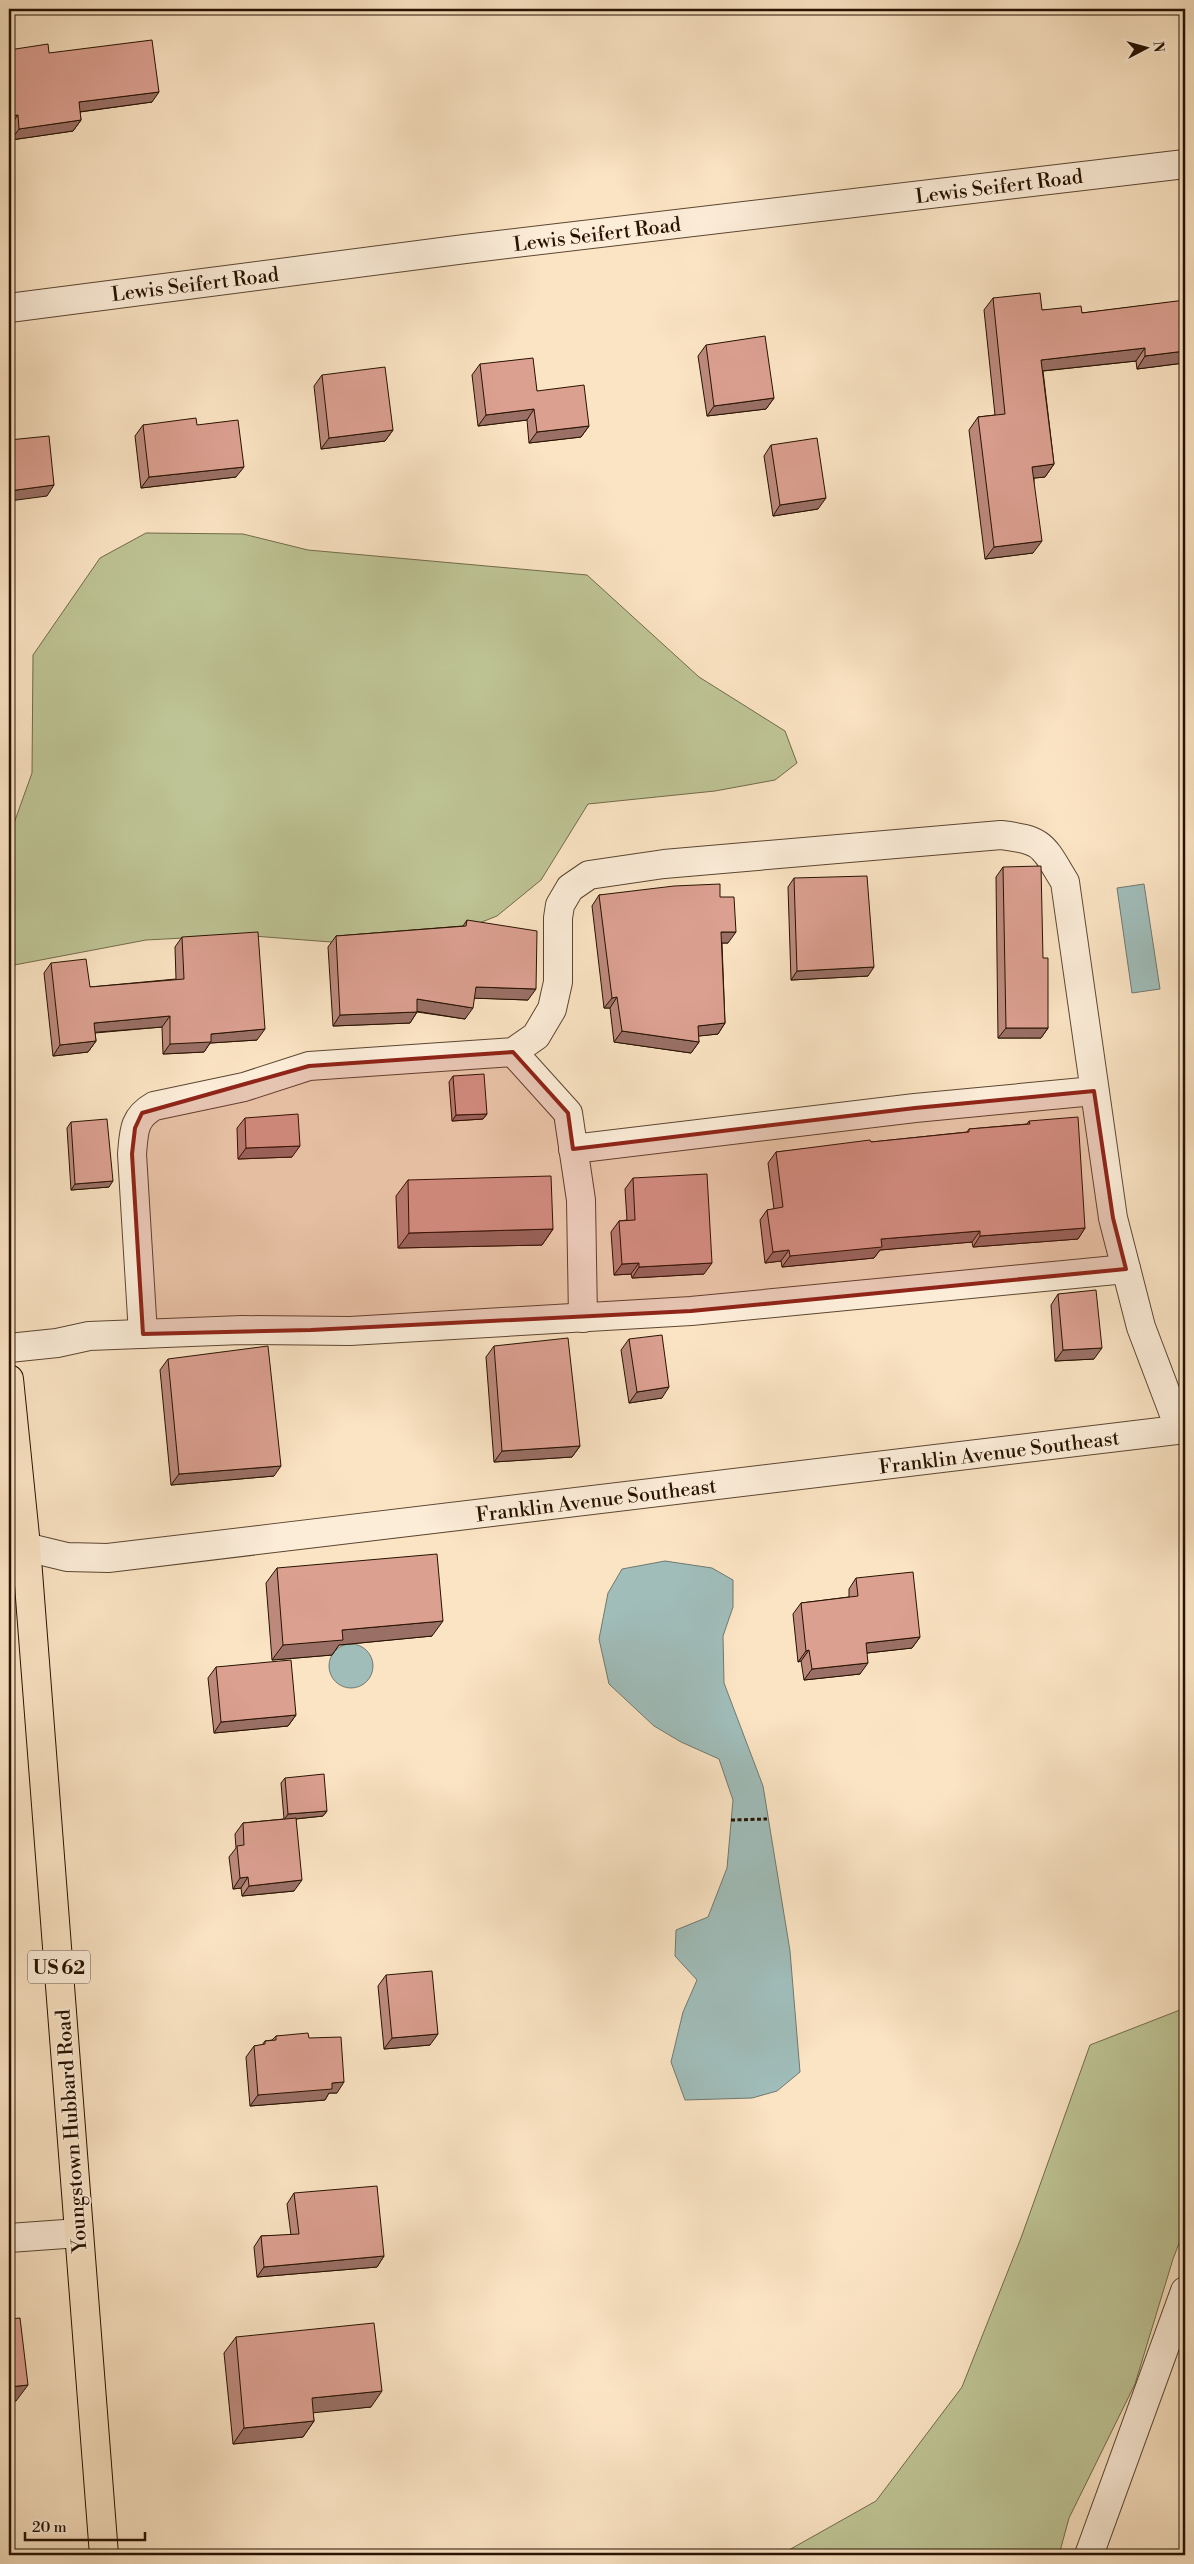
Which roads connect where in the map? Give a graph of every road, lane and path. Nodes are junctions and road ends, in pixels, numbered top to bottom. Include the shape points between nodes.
1 (1185, 164) edge
2 (9, 308) edge
3 (513, 1052) junction
4 (1094, 1091) junction
5 (573, 1149) junction
6 (1126, 1269) junction
7 (583, 1318) junction
8 (143, 1334) junction
9 (9, 1348) edge
10 (9, 1379) edge
11 (1182, 1430) edge
12 (17, 1545) edge
13 (767, 1819) dead end
14 (731, 1820) dead end
15 (79, 2233) junction
16 (9, 2238) edge
17 (1185, 2291) edge
18 (104, 2555) edge
19 (1089, 2555) edge

1 - 2 street, Lewis Seifert Road via 464,249
3 - 4 street via 536,1036 552,1009 558,982 560,904 570,888 589,875 664,864 1001,835 1036,842 1047,852 1064,882
3 - 5 street via 568,1113
3 - 8 street via 309,1066 262,1082 154,1106 142,1112 135,1128 132,1154
4 - 5 street via 915,1108
4 - 6 street via 1113,1218
5 - 7 street via 580,1200
6 - 7 street via 701,1310
6 - 11 street via 1142,1327
7 - 8 street via 350,1331 242,1330
8 - 9 street via 89,1336
10 - 12 main road, Youngstown Hubbard Road / US 62
11 - 12 street, Franklin Avenue Southeast via 108,1558 66,1557
12 - 15 main road, Youngstown Hubbard Road / US 62
13 - 14 path
15 - 16 street
15 - 18 main road, Youngstown Hubbard Road / US 62
17 - 19 street

